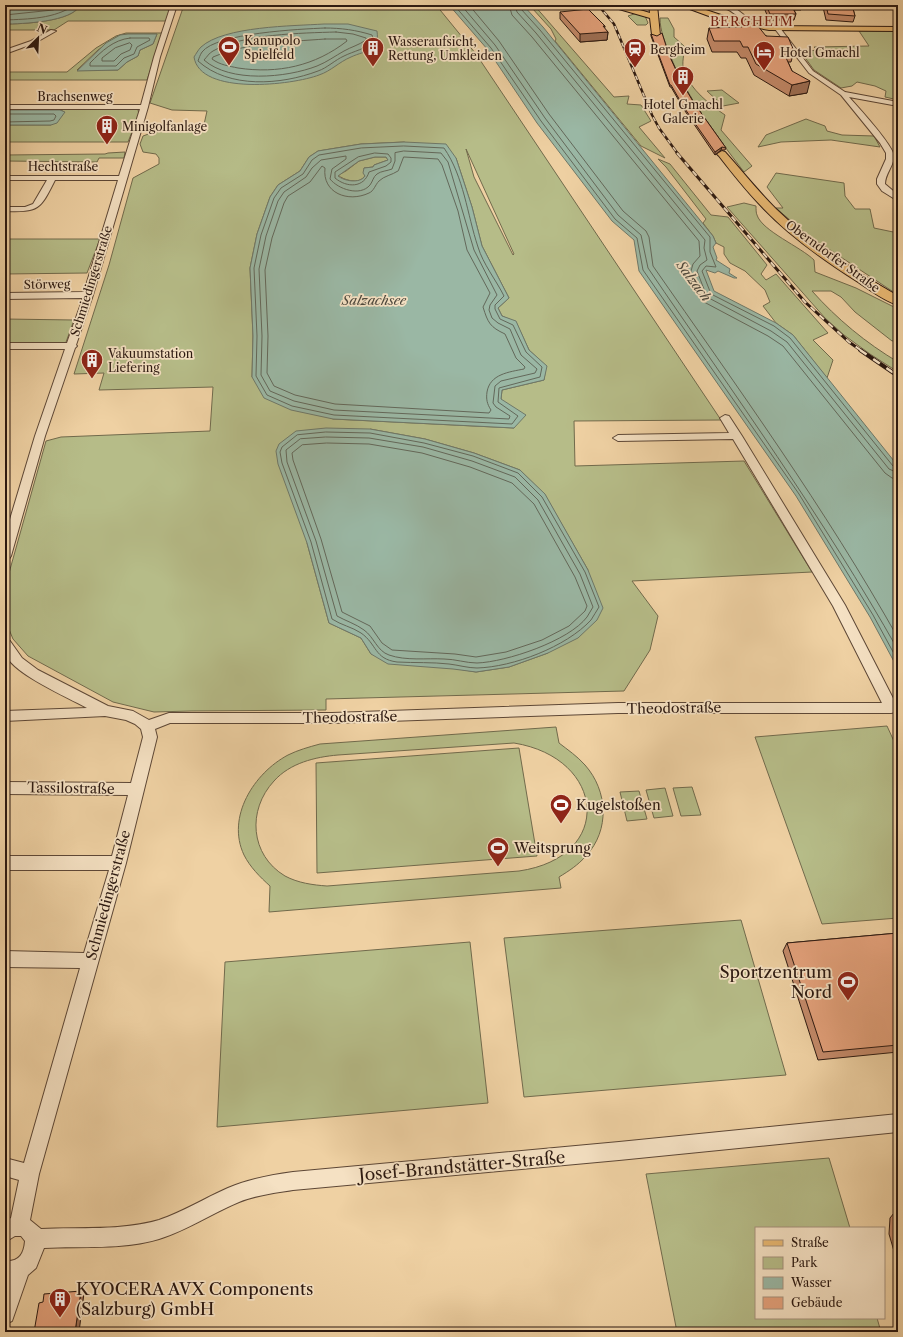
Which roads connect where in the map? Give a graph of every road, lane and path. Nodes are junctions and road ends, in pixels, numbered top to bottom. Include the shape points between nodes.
1 (174, 5) edge
2 (615, 5) edge
3 (648, 5) edge
4 (652, 5) edge
5 (718, 5) edge
6 (692, 6) edge
7 (729, 6) edge
8 (627, 9) junction
9 (653, 16) junction
10 (739, 19) junction
11 (778, 29) junction
12 (898, 29) edge
13 (53, 31) dead end
14 (656, 35) edge
15 (12, 41) dead end
16 (33, 42) junction
17 (5, 52) edge
18 (843, 94) junction
19 (898, 104) edge
20 (5, 107) edge
21 (144, 107) junction
22 (894, 153) edge
23 (722, 154) dead end
24 (5, 178) edge
25 (52, 178) junction
26 (122, 178) junction
27 (898, 199) edge
28 (5, 210) edge
29 (88, 295) junction
30 (5, 296) edge
31 (898, 301) edge
32 (5, 346) edge
33 (72, 346) junction
34 (725, 418) dead end
35 (737, 436) junction
36 (618, 438) dead end
37 (5, 556) edge
38 (5, 644) edge
39 (105, 711) junction
40 (5, 716) edge
41 (147, 726) junction
42 (5, 788) edge
43 (137, 789) junction
44 (5, 863) edge
45 (118, 863) junction
46 (5, 959) edge
47 (90, 961) junction
48 (898, 1123) edge
49 (5, 1167) edge
50 (30, 1174) junction
51 (12, 1229) edge
52 (35, 1239) junction
53 (12, 1270) edge
54 (5, 1314) edge

1 - 21 street, Schmiedingerstraße
2 - 8 main road
3 - 8 main road via 640,9
4 - 9 main road
5 - 7 street
5 - 10 street via 720,10
6 - 10 main road
7 - 10 street
8 - 9 main road
9 - 14 main road
10 - 11 main road
11 - 12 main road
11 - 18 street via 811,72
13 - 16 street
15 - 16 street
16 - 17 street
18 - 19 street
18 - 22 street
20 - 21 street, Brachsenweg
21 - 26 street, Schmiedingerstraße
22 - 27 street via 881,184
23 - 31 main road, Oberndorfer Straße via 762,201 803,237 857,277
24 - 25 street, Hechtstraße
25 - 26 street, Hechtstraße
25 - 28 street via 38,206 29,210
26 - 29 street, Schmiedingerstraße
29 - 30 street, Störweg
29 - 33 street, Schmiedingerstraße
32 - 33 street
33 - 37 street, Schmiedingerstraße via 40,436
34 - 35 street, Theodostraße
35 - 36 street
35 - 41 street, Theodostraße via 839,604 891,708 649,708 332,718 169,718
38 - 39 street via 17,661 33,673
39 - 40 street
39 - 41 street via 128,715
41 - 43 street, Schmiedingerstraße via 150,737
42 - 43 street, Tassilostraße
43 - 45 street, Schmiedingerstraße
44 - 45 street
45 - 47 street, Schmiedingerstraße
46 - 47 street
47 - 50 street, Schmiedingerstraße
48 - 52 street, Josef-Brandstätter-Straße via 263,1185 234,1195 194,1216 157,1230 123,1237
49 - 50 street
50 - 51 street, Schmiedingerstraße
51 - 52 street via 30,1230
52 - 53 street via 36,1246 31,1259
53 - 54 street

